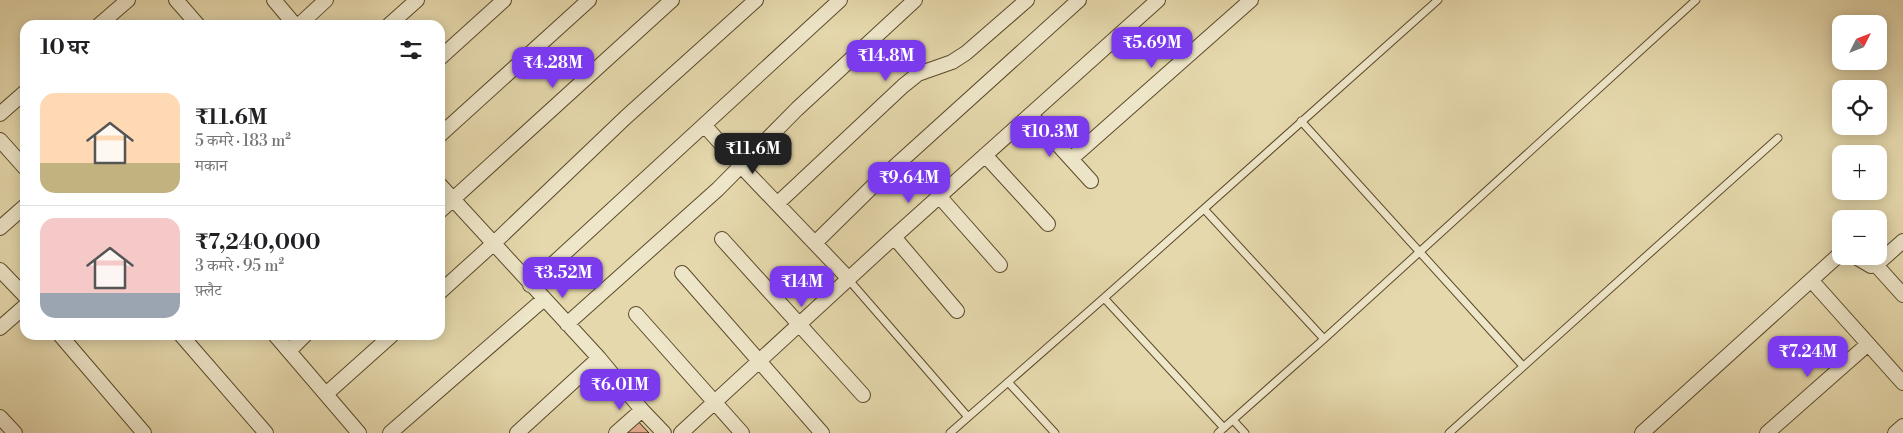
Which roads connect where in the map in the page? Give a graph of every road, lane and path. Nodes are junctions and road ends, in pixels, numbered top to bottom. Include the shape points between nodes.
1 (128, 0) edge
2 (176, 0) edge
3 (274, 0) edge
4 (326, 0) edge
5 (417, 0) edge
6 (504, 0) edge
7 (589, 0) edge
8 (672, 0) edge
9 (756, 0) edge
10 (840, 0) edge
11 (915, 0) edge
12 (1027, 0) edge
13 (1079, 0) edge
14 (1158, 0) edge
15 (1251, 0) edge
16 (1438, 0) edge
17 (1696, 0) edge
18 (105, 20) edge
19 (194, 20) edge
20 (292, 20) edge
21 (303, 20) edge
22 (395, 20) edge
23 (445, 53) edge
24 (20, 96) edge
25 (0, 114) edge
26 (1030, 115) junction
27 (1300, 121) junction
28 (704, 125) junction
29 (445, 130) edge
30 (1778, 138) dead end
31 (0, 140) edge
32 (985, 155) junction
33 (1071, 160) junction
34 (20, 162) edge
35 (741, 166) junction
36 (1091, 181) dead end
37 (445, 191) edge
38 (939, 196) junction
39 (452, 199) junction
40 (778, 204) junction
41 (445, 206) edge
42 (1204, 208) junction
43 (20, 210) edge
44 (1048, 224) dead end
45 (0, 228) edge
46 (894, 236) junction
47 (722, 239) dead end
48 (1903, 241) edge
49 (815, 243) junction
50 (493, 244) junction
51 (1419, 252) junction
52 (1887, 255) edge
53 (1832, 261) edge
54 (1000, 265) dead end
55 (1868, 265) edge
56 (1876, 265) joint
57 (0, 270) edge
58 (682, 273) dead end
59 (848, 278) junction
60 (1811, 280) junction
61 (530, 284) junction
62 (445, 287) edge
63 (20, 291) edge
64 (1903, 295) edge
65 (1104, 298) junction
66 (544, 299) junction
67 (20, 310) edge
68 (957, 311) dead end
69 (636, 314) dead end
70 (567, 324) junction
71 (798, 325) junction
72 (0, 328) edge
73 (1324, 339) junction
74 (64, 340) edge
75 (185, 340) edge
76 (279, 340) edge
77 (299, 340) edge
78 (386, 340) edge
79 (1868, 344) junction
80 (288, 350) junction
81 (598, 358) junction
82 (759, 361) junction
83 (1523, 366) junction
84 (1008, 382) junction
85 (1903, 383) edge
86 (326, 394) junction
87 (863, 396) dead end
88 (715, 402) junction
89 (642, 410) junction
90 (0, 417) edge
91 (968, 417) junction
92 (1234, 420) junction
93 (1903, 426) edge
94 (1221, 431) edge
95 (15, 433) edge
96 (144, 433) edge
97 (266, 433) edge
98 (359, 433) edge
99 (390, 433) edge
100 (517, 433) edge
101 (616, 433) edge
102 (664, 433) edge
103 (681, 433) edge
104 (742, 433) edge
105 (822, 433) edge
106 (950, 433) edge
107 (1054, 433) edge
108 (1246, 433) edge
109 (1449, 433) edge
110 (1642, 433) edge
111 (1767, 433) edge
112 (1896, 433) edge

1 - 18 street
2 - 19 street
3 - 20 street
4 - 21 street
5 - 22 street
6 - 23 street
7 - 29 street
8 - 39 street
9 - 50 street via 626,117
10 - 28 street
11 - 35 street via 797,109
12 - 40 street via 966,53 952,62 918,74 903,86
13 - 49 street
14 - 26 street
15 - 33 street
16 - 27 lane
17 - 51 lane
24 - 25 street
26 - 32 street
26 - 33 street
27 - 42 lane
27 - 51 lane
28 - 35 street
28 - 61 street
30 - 83 lane
31 - 34 street
32 - 38 street
32 - 44 street
33 - 36 street
35 - 40 street
35 - 70 street
37 - 39 street
38 - 46 street
38 - 54 street
39 - 41 street
39 - 50 street
40 - 49 street
42 - 65 lane
42 - 73 lane
43 - 45 street
46 - 59 street
46 - 68 street
47 - 71 street
48 - 52 street
49 - 59 street
50 - 61 street
50 - 62 street
51 - 73 lane
51 - 83 lane
53 - 60 street
55 - 56 street
56 - 64 street
57 - 63 street
58 - 82 street
59 - 71 street
59 - 91 lane
60 - 79 street
60 - 110 street
61 - 66 street
65 - 84 lane
65 - 94 lane
66 - 70 street
66 - 99 street
67 - 72 street
69 - 88 street
70 - 81 street
71 - 82 street
71 - 87 street
73 - 92 lane
74 - 96 street
75 - 97 street
76 - 80 street
77 - 80 street
78 - 86 street
79 - 85 street
79 - 111 street
80 - 86 street
81 - 89 street
81 - 100 street
82 - 88 street
82 - 105 street
83 - 109 lane
84 - 91 lane
84 - 107 lane
86 - 98 street
88 - 103 street
88 - 104 street
89 - 101 street
89 - 102 street
90 - 95 street
91 - 106 lane
92 - 94 lane
92 - 108 lane
93 - 112 street

